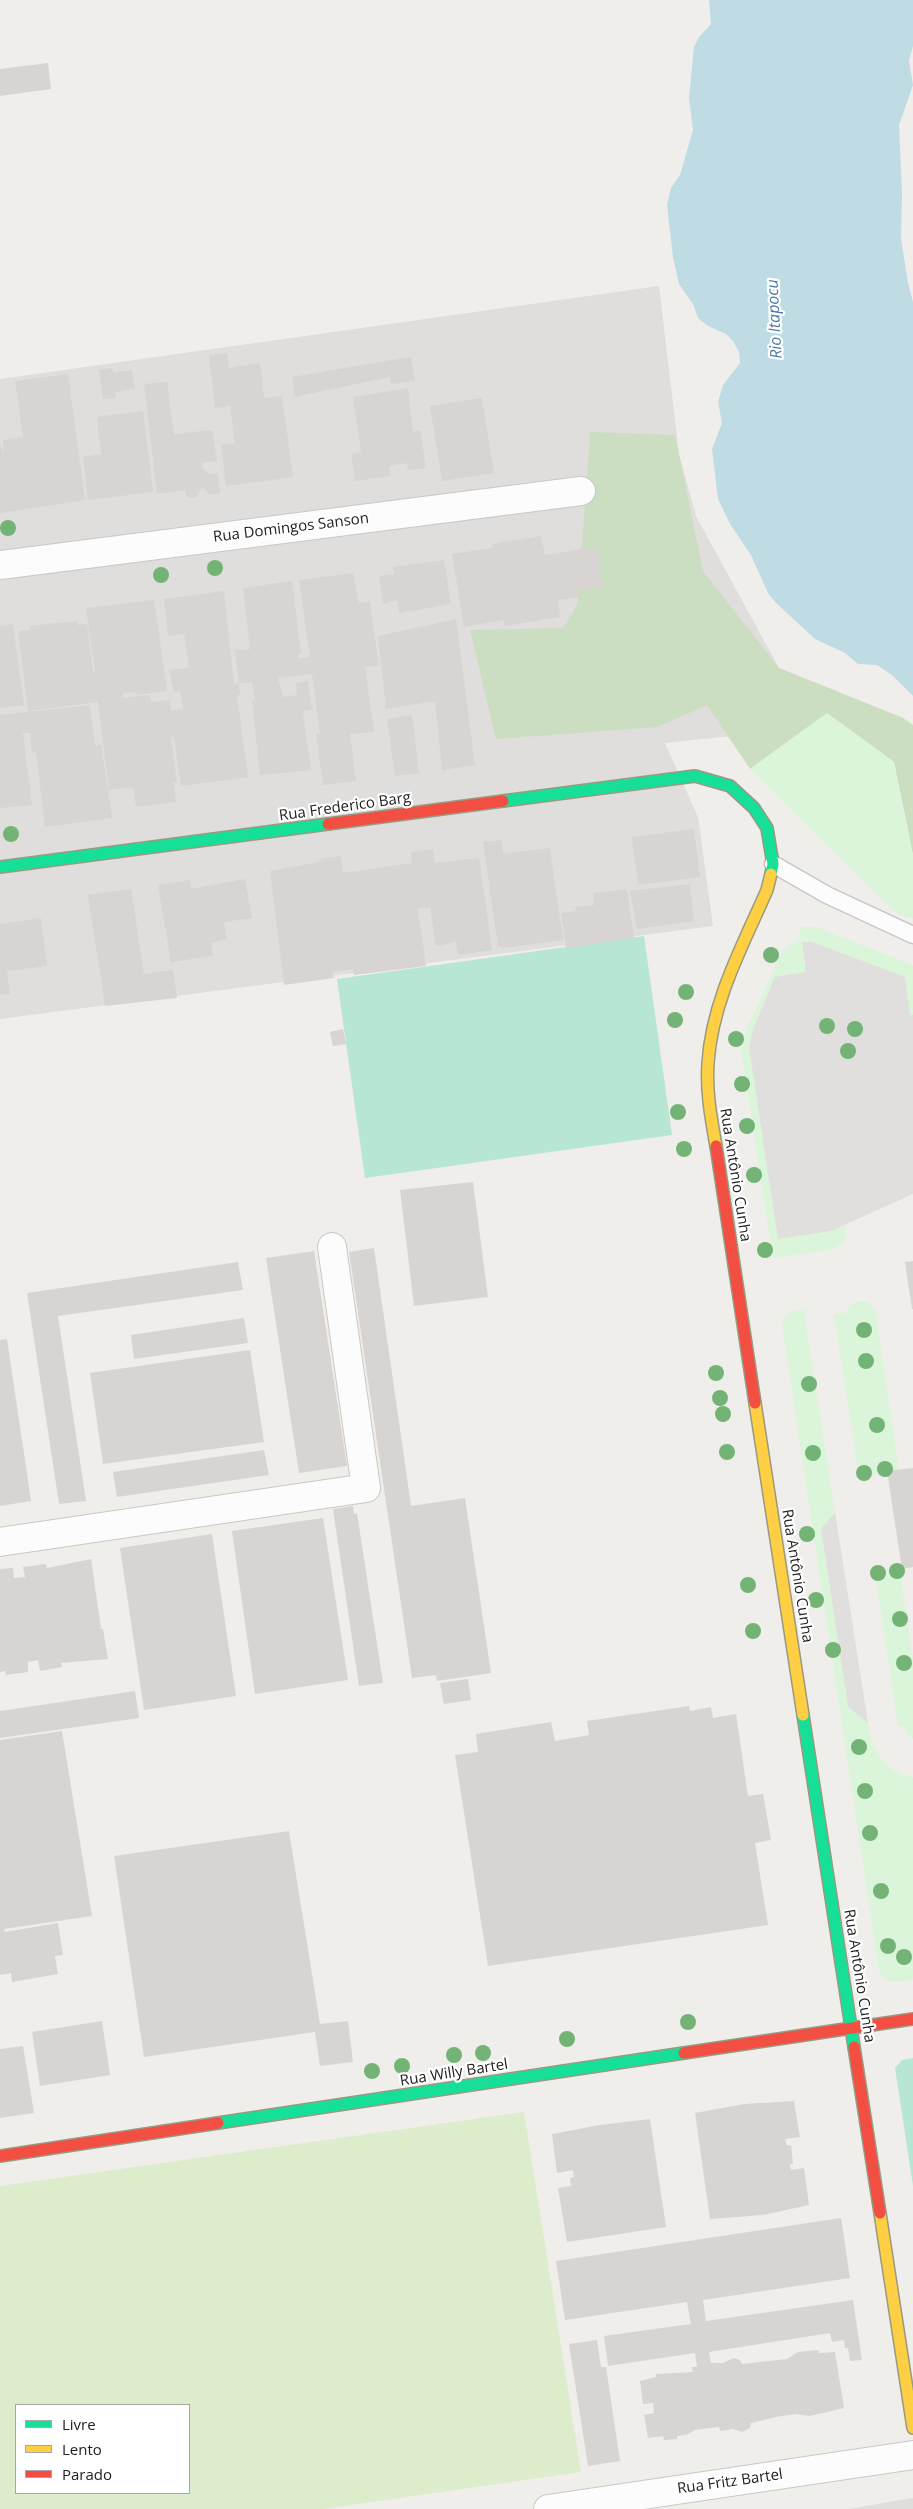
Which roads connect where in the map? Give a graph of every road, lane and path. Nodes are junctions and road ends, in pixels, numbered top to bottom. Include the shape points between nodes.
1 (581, 491) dead end
2 (0, 565) edge
3 (694, 776) joint
4 (773, 864) junction
5 (0, 868) edge
6 (913, 935) edge
7 (332, 1247) dead end
8 (0, 1542) edge
9 (913, 2019) edge
10 (852, 2028) junction
11 (0, 2156) edge
12 (913, 2428) edge
13 (913, 2455) edge
14 (548, 2509) edge

1 - 2 street, Rua Domingos Sanson
3 - 4 street, Rua Antônio Cunha via 730,786 754,808 766,828
3 - 5 street, Rua Frederico Barg
4 - 6 lane via 827,895
4 - 10 street, Rua Antônio Cunha via 767,890 722,995 714,1023 708,1063 708,1097
7 - 8 street via 366,1488
9 - 10 street, Rua Willy Bartel
10 - 11 street, Rua Willy Bartel
10 - 12 street, Rua Antônio Cunha
13 - 14 street, Rua Fritz Bartel

